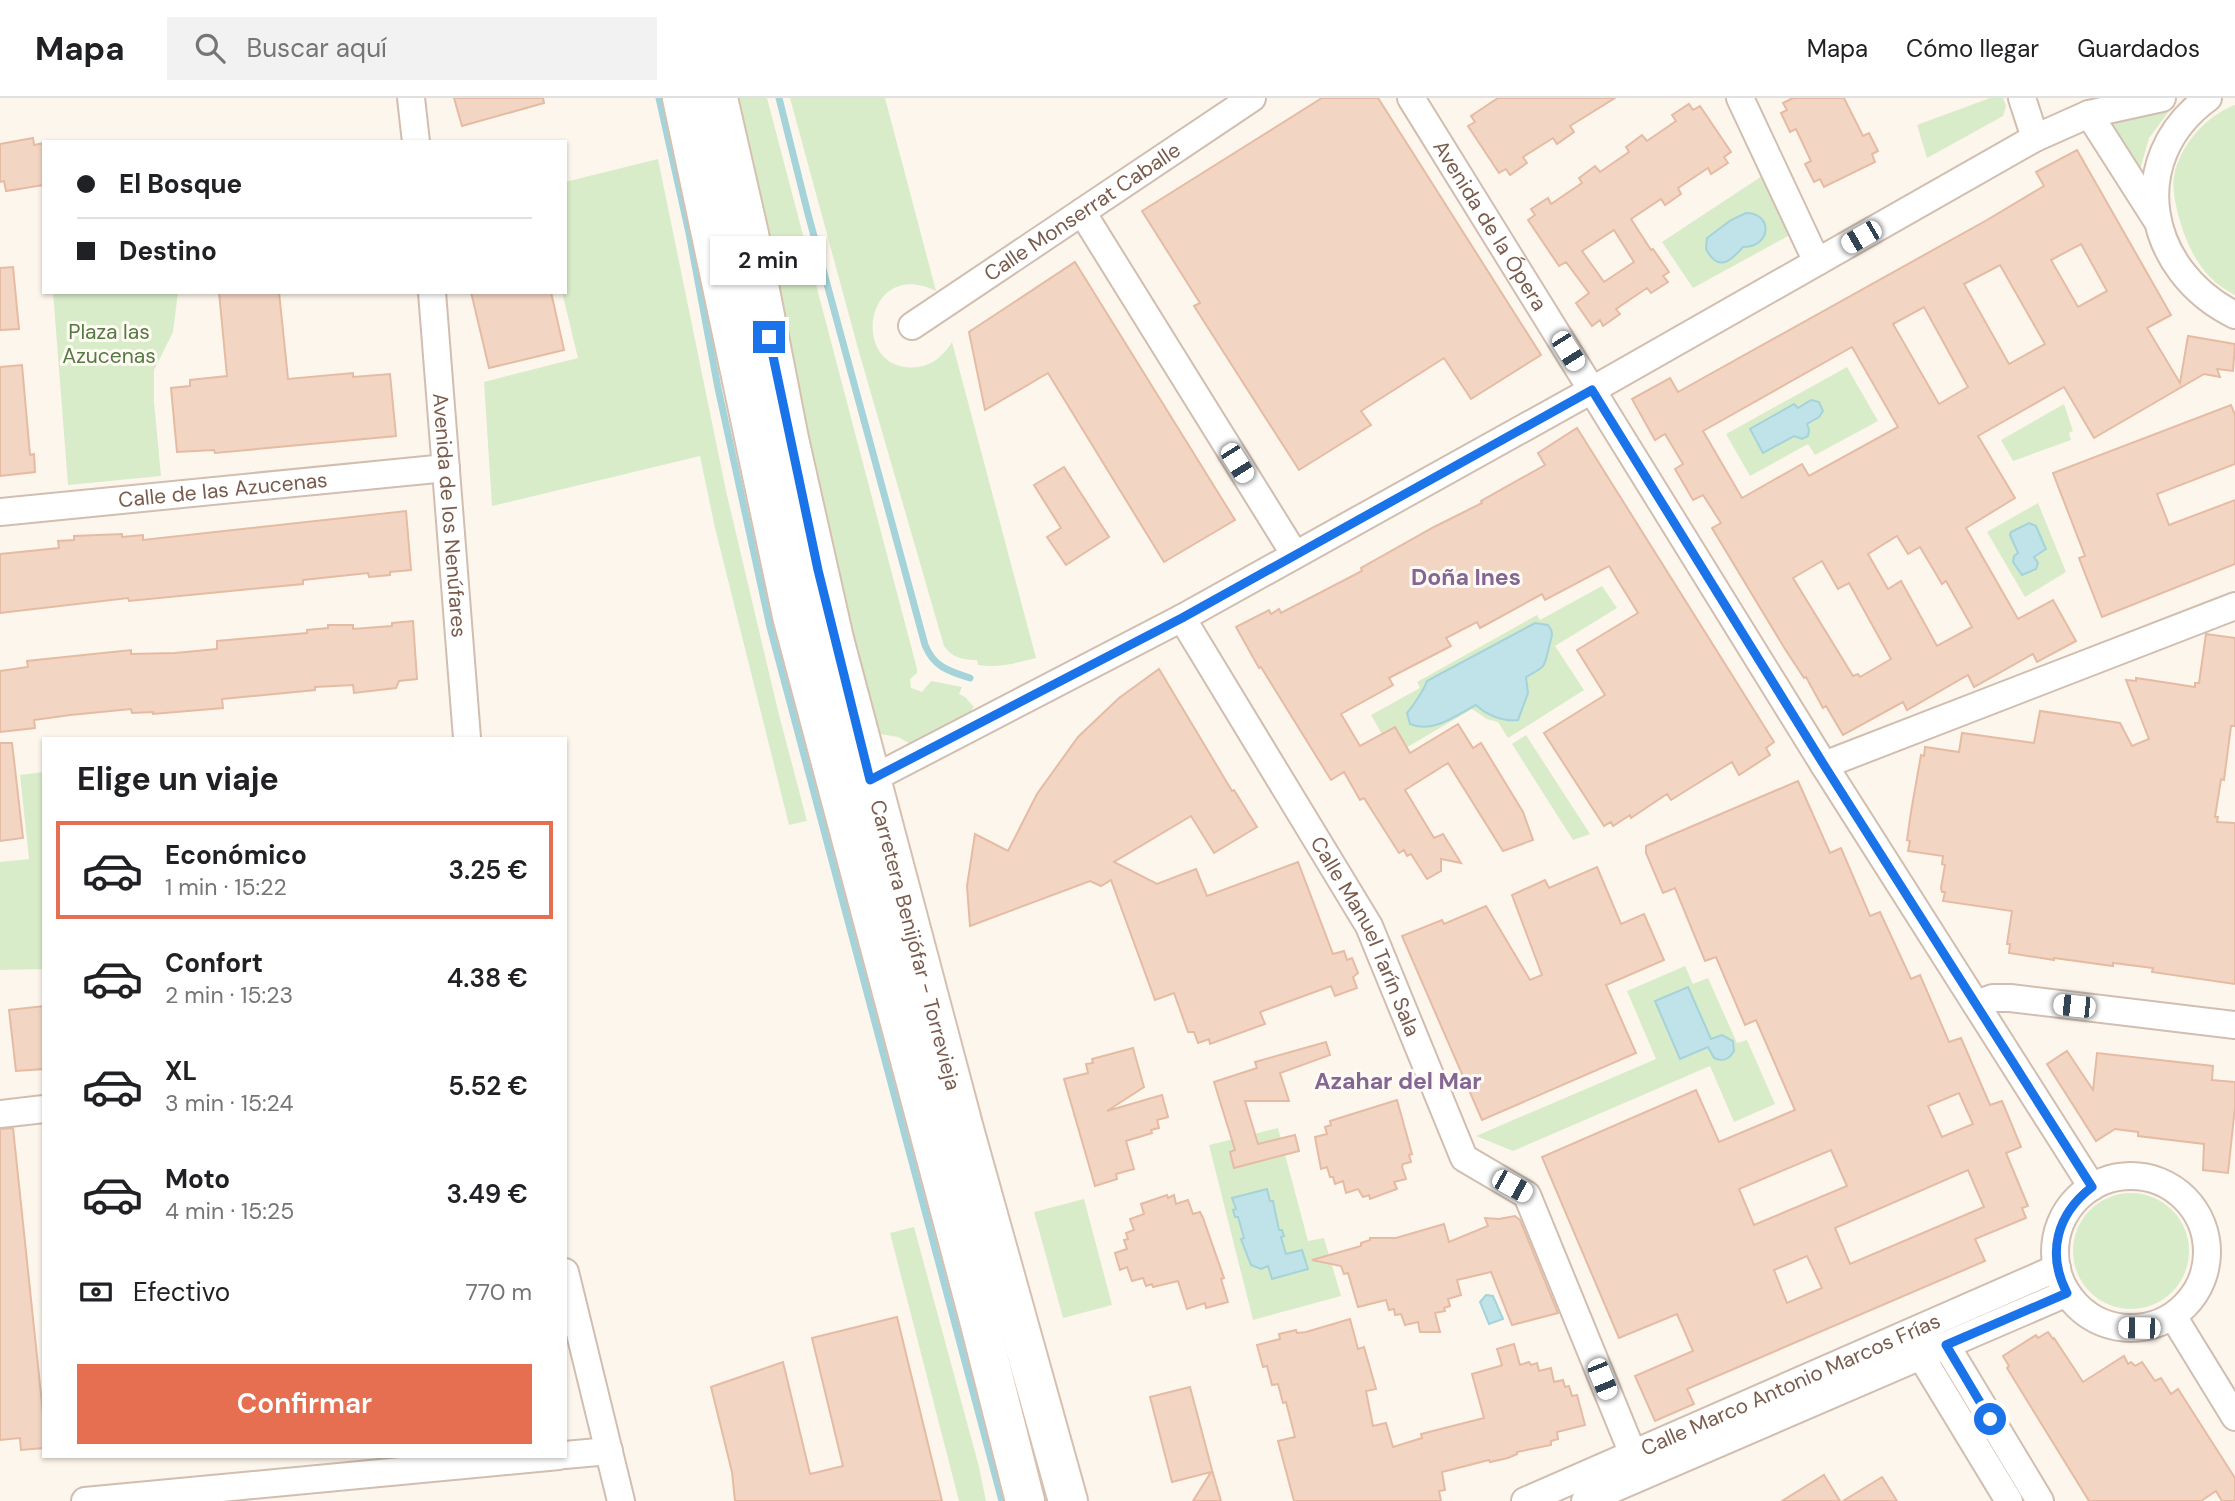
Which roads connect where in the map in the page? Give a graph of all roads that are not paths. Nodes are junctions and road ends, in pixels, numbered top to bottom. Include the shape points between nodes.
1 (411, 98) edge
2 (682, 98) edge
3 (718, 98) edge
4 (1252, 98) edge
5 (1411, 98) edge
6 (1740, 98) edge
7 (2021, 98) edge
8 (2162, 98) edge
9 (2208, 98) edge
10 (2089, 114) junction
11 (2035, 138) junction
12 (416, 140) edge
13 (1082, 212) junction
14 (2157, 220) junction
15 (1817, 262) junction
16 (432, 294) edge
17 (2235, 315) edge
18 (912, 326) dead end
19 (1592, 390) junction
20 (446, 468) junction
21 (0, 512) edge
22 (1295, 555) junction
23 (2235, 606) edge
24 (1182, 618) junction
25 (467, 737) edge
26 (1824, 765) junction
27 (870, 780) junction
28 (1976, 1004) junction
29 (2235, 1025) edge
30 (42, 1109) edge
31 (0, 1114) edge
32 (2092, 1187) junction
33 (567, 1280) edge
34 (2062, 1280) junction
35 (2173, 1316) junction
36 (1937, 1336) junction
37 (1921, 1356) junction
38 (2235, 1417) edge
39 (609, 1451) junction
40 (567, 1455) edge
41 (538, 1458) edge
42 (1637, 1465) junction
43 (85, 1501) edge
44 (621, 1501) edge
45 (1025, 1501) edge
46 (1068, 1501) edge
47 (1525, 1501) edge
48 (1585, 1501) edge
49 (2009, 1501) edge
50 (2040, 1501) edge

1 - 12 street
2 - 45 main road, Carretera Benijófar - Torrevieja via 792,616
3 - 27 main road, Carretera Benijófar - Torrevieja via 818,570
4 - 13 street, Calle Monserrat Caballe
5 - 19 street, Avenida de la Ópera
6 - 15 street
7 - 11 street
8 - 10 street
9 - 14 street via 2175,130 2160,157 2155,174
10 - 11 street
10 - 14 street
11 - 15 street
13 - 18 street, Calle Monserrat Caballe
13 - 22 street
14 - 17 street via 2188,282
15 - 19 street
16 - 20 street, Avenida de los Nenúfares
19 - 22 street
19 - 26 street, Avenida de la Ópera
20 - 21 street, Calle de las Azucenas
20 - 25 street, Avenida de los Nenúfares
22 - 24 street
23 - 26 street
24 - 27 street
24 - 42 street, Calle Manuel Tarín Sala via 1369,926 1464,1158 1527,1195
26 - 28 street, Avenida de la Ópera
27 - 46 main road, Carretera Benijófar - Torrevieja
28 - 29 street via 2010,998
28 - 32 street, Avenida de la Ópera
30 - 31 street
32 - 34 street via 2062,1221 2055,1252
32 - 35 street via 2119,1178 2146,1178 2178,1192 2191,1205 2206,1237 2208,1255 2198,1290
33 - 39 street
34 - 35 street via 2087,1314 2102,1322 2139,1328
34 - 36 street, Calle Marco Antonio Marcos Frías
35 - 38 street
36 - 37 street, Calle Marco Antonio Marcos Frías
36 - 42 street, Calle Marco Antonio Marcos Frías
36 - 50 street
37 - 42 street, Calle Marco Antonio Marcos Frías
37 - 49 street
39 - 40 street
39 - 44 street
41 - 43 street
42 - 47 street, Calle Marco Antonio Marcos Frías
42 - 48 street, Calle Marco Antonio Marcos Frías

